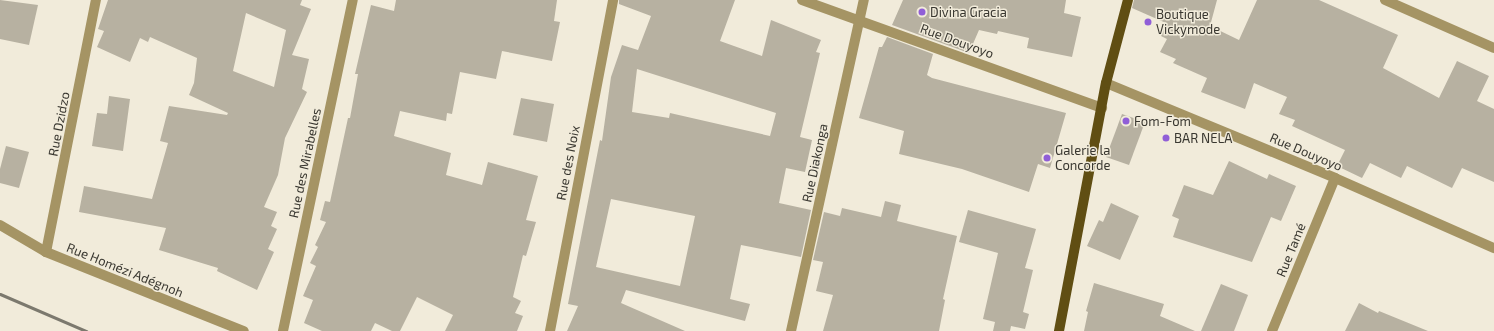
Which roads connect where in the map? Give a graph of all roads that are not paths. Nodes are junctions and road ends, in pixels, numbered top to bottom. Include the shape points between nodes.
1 (96, 0) edge
2 (353, 0) edge
3 (613, 0) edge
4 (802, 0) edge
5 (864, 0) edge
6 (1128, 0) edge
7 (1385, 0) edge
8 (860, 19) junction
9 (1494, 48) edge
10 (1106, 83) junction
11 (1102, 108) junction
12 (1335, 178) junction
13 (0, 225) edge
14 (1494, 248) edge
15 (46, 252) junction
16 (244, 331) edge
17 (283, 331) edge
18 (550, 331) edge
19 (791, 331) edge
20 (1059, 331) edge
21 (1272, 331) edge

1 - 15 street, Rue Dzidzo
2 - 17 street, Rue des Mirabelles
3 - 18 street, Rue des Noix
4 - 8 street, Rue Douyoyo
5 - 8 street, Rue Diakonga
6 - 10 main road
7 - 9 street
8 - 11 street, Rue Douyoyo
8 - 19 street, Rue Diakonga
10 - 11 main road
10 - 12 street, Rue Douyoyo
11 - 20 main road
12 - 14 street, Rue Douyoyo
12 - 21 street, Rue Tamé
13 - 15 street, Rue Homézi Adégnoh
15 - 16 street, Rue Homézi Adégnoh

